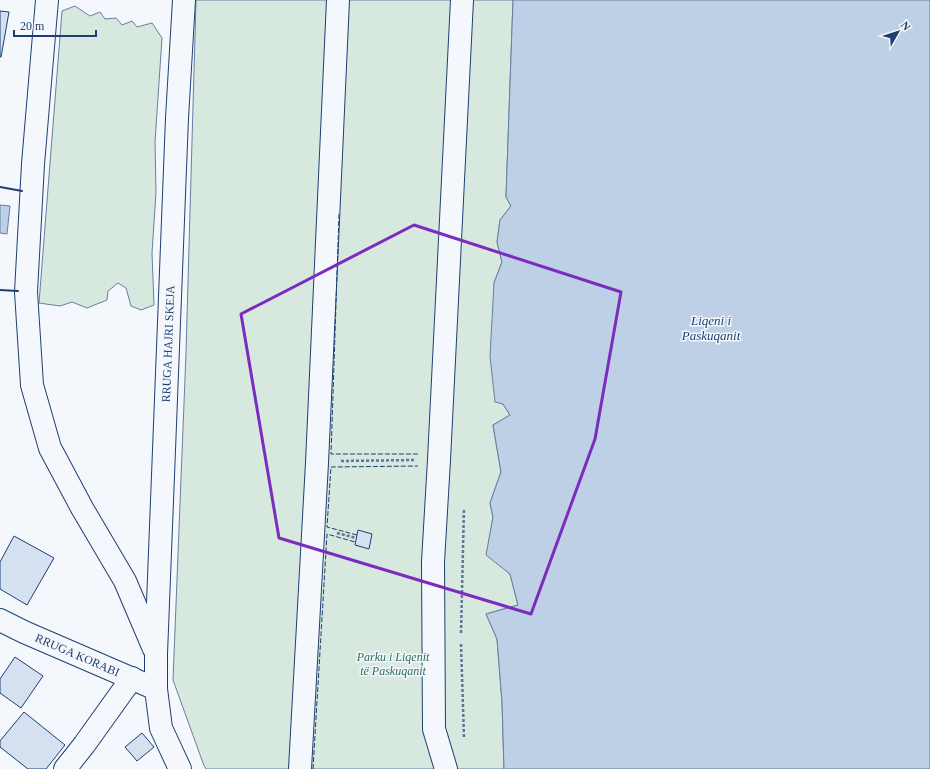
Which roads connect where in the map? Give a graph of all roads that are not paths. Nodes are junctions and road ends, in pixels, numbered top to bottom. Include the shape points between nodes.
1 (47, 0) edge
2 (184, 0) edge
3 (338, 0) edge
4 (462, 0) edge
5 (0, 620) edge
6 (156, 654) junction
7 (132, 678) junction
8 (156, 688) junction
9 (65, 769) edge
10 (180, 769) edge
11 (300, 769) edge
12 (446, 769) edge

1 - 6 street via 33,164 26,292 32,386 50,448 125,581
2 - 6 street, RRUGA HAJRI SKEJA
3 - 11 street
4 - 12 street via 433,562 434,728
5 - 7 street, RRUGA KORABI
6 - 8 street, RRUGA HAJRI SKEJA
7 - 8 street, RRUGA KORABI
7 - 9 street
8 - 10 street, RRUGA HAJRI SKEJA via 161,728

